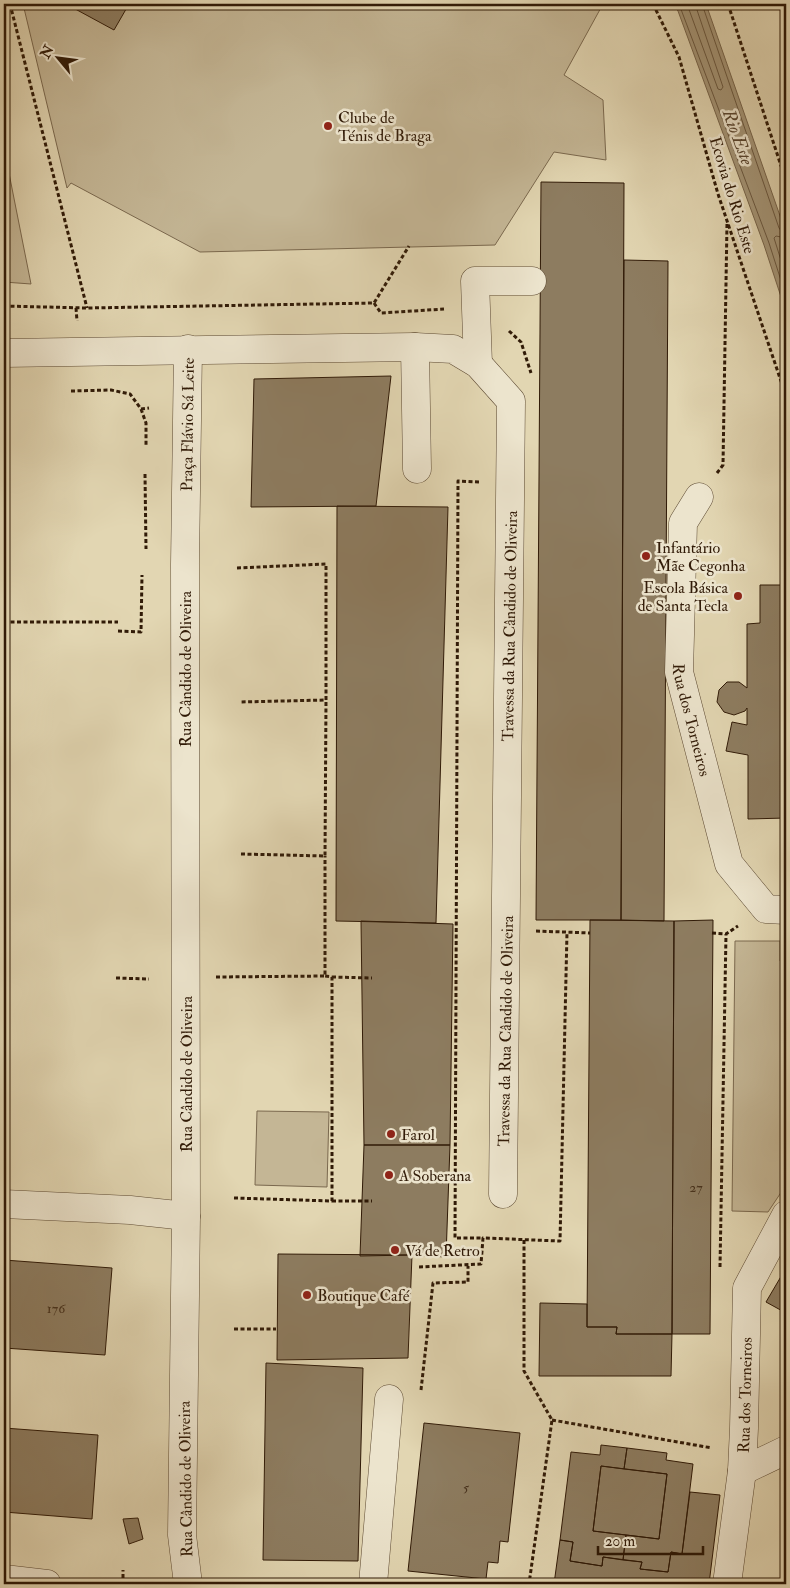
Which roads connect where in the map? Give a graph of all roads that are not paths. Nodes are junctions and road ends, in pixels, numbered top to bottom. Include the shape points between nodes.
1 (532, 281) dead end
2 (415, 347) junction
3 (188, 349) junction
4 (4, 353) edge
5 (478, 364) junction
6 (417, 469) dead end
7 (699, 497) road end
8 (185, 564) joint
9 (786, 910) edge
10 (504, 1194) dead end
11 (4, 1204) edge
12 (186, 1216) junction
13 (786, 1216) edge
14 (389, 1399) road end
15 (786, 1450) edge
16 (742, 1471) junction
17 (4, 1579) edge
18 (47, 1584) edge
19 (188, 1584) edge
20 (373, 1584) edge
21 (727, 1584) edge

1 - 5 street via 475,282
2 - 3 street, Travessa da Rua Cândido de Oliveira
2 - 5 street, Travessa da Rua Cândido de Oliveira via 453,349
2 - 6 street
3 - 4 street, Praça Flávio Sá Leite
3 - 8 street, Praça Flávio Sá Leite
5 - 10 street, Travessa da Rua Cândido de Oliveira via 511,401
7 - 9 street, Rua dos Torneiros via 683,523 679,672 729,864 766,909
8 - 12 street, Rua Cândido de Oliveira
11 - 12 street
12 - 19 street, Rua Cândido de Oliveira via 182,1535
13 - 16 street, Rua dos Torneiros via 747,1288
14 - 20 street
15 - 16 street
16 - 21 street, Rua dos Torneiros
17 - 18 street

